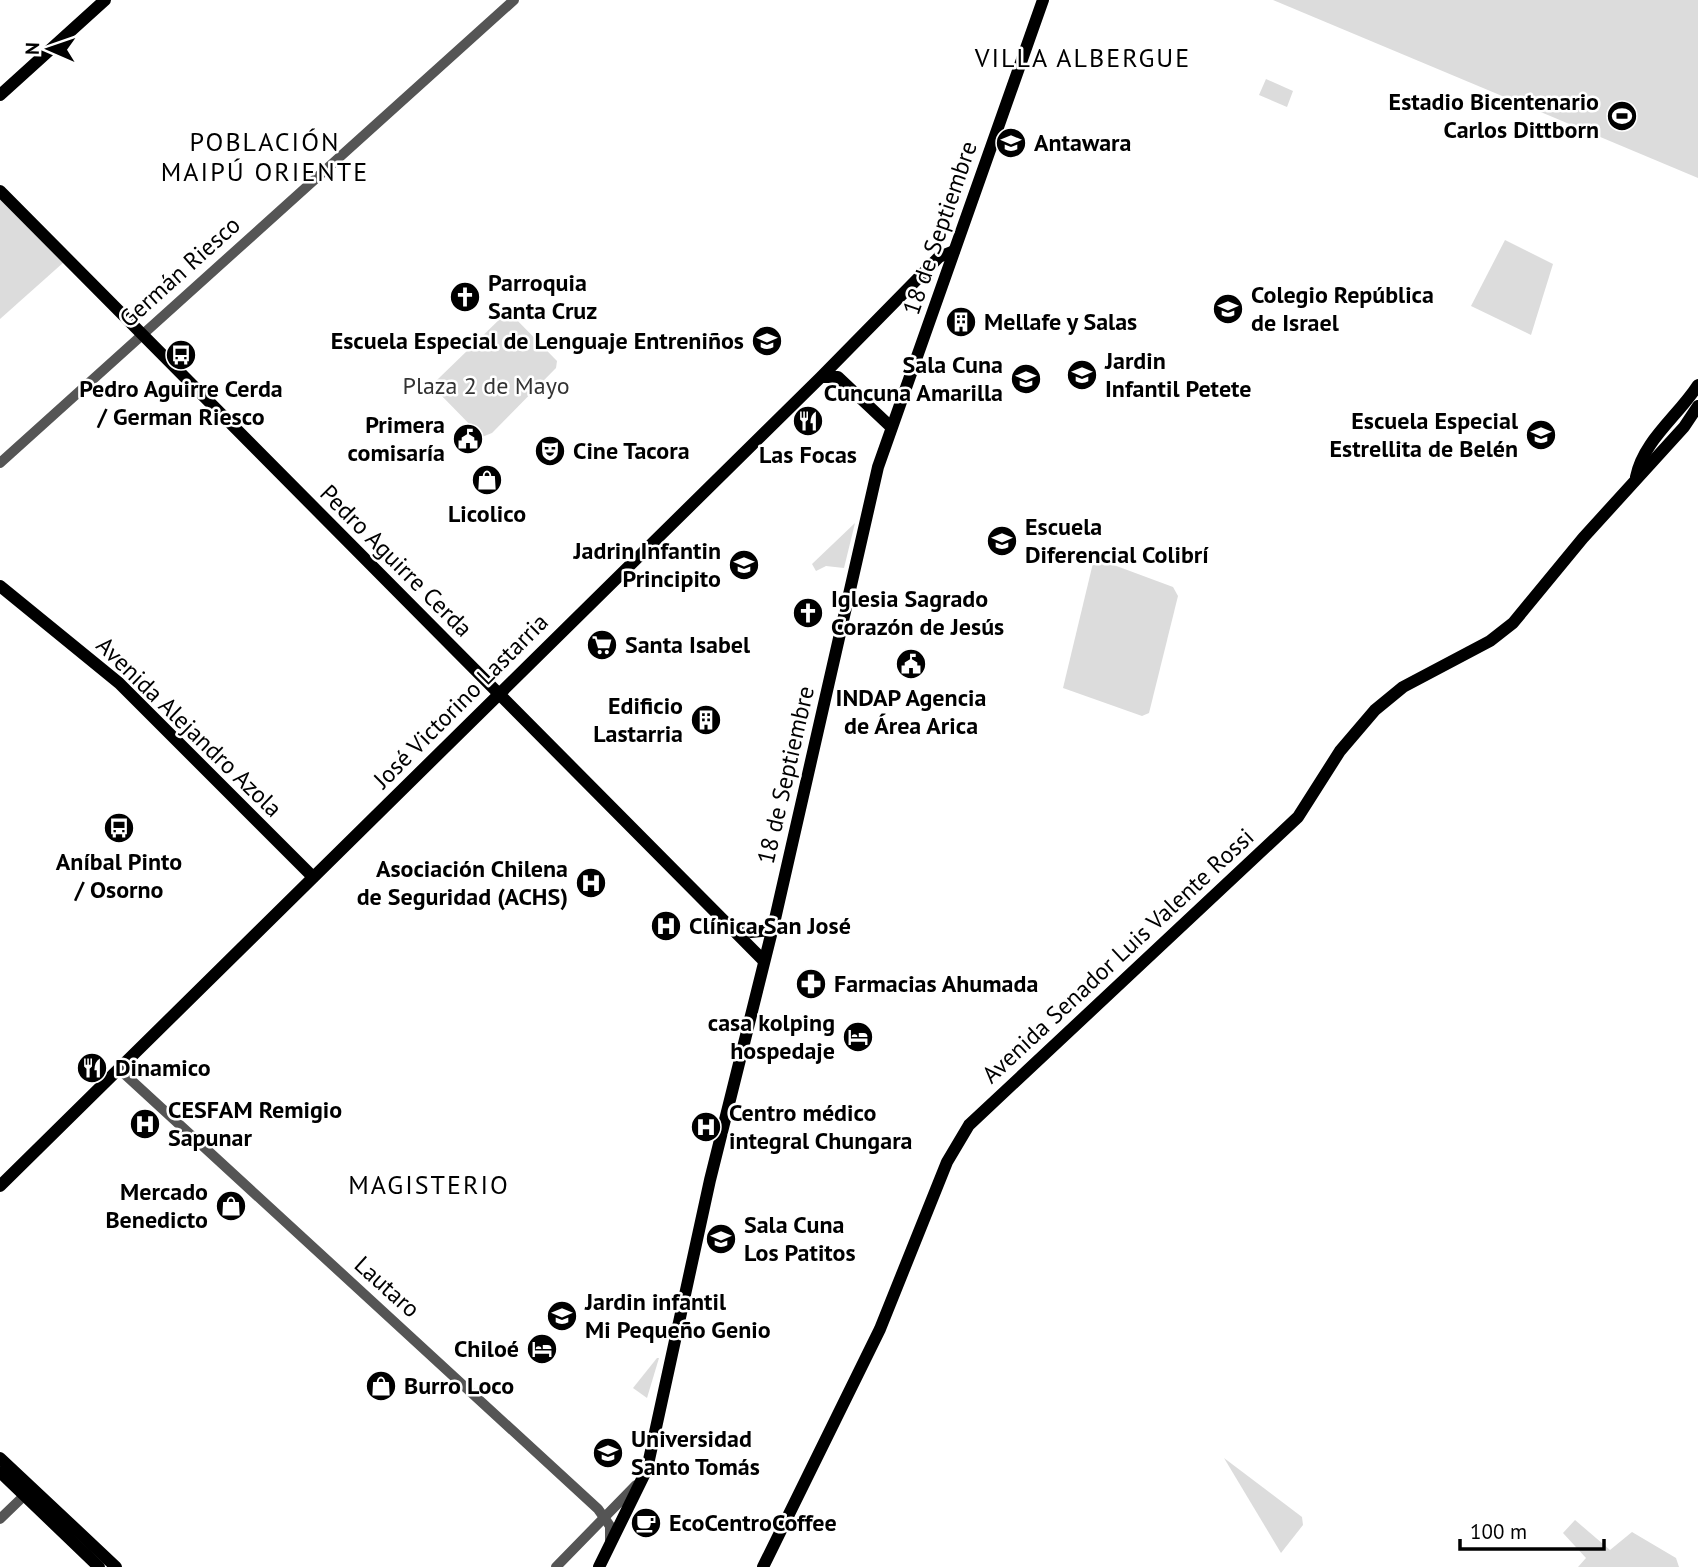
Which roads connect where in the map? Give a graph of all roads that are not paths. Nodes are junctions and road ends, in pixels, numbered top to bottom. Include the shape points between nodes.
1 (105, 0) edge
2 (514, 0) edge
3 (1043, 0) edge
4 (0, 95) edge
5 (0, 191) edge
6 (954, 251) junction
7 (142, 334) junction
8 (821, 377) junction
9 (1698, 385) edge
10 (1698, 407) edge
11 (891, 427) junction
12 (0, 463) edge
13 (1636, 477) junction
14 (0, 586) edge
15 (498, 694) junction
16 (313, 877) junction
17 (730, 926) junction
18 (772, 930) junction
19 (764, 961) junction
20 (119, 1069) junction
21 (0, 1186) edge
22 (0, 1458) edge
23 (0, 1472) edge
24 (642, 1478) junction
25 (28, 1492) junction
26 (605, 1517) junction
27 (0, 1519) edge
28 (610, 1544) junction
29 (99, 1567) edge
30 (116, 1567) edge
31 (556, 1567) edge
32 (599, 1567) edge
33 (763, 1567) edge

1 - 4 main road
2 - 7 street, Germán Riesco
3 - 6 main road, 18 de Septiembre
5 - 7 main road, Pedro Aguirre Cerda
6 - 8 main road, José Victorino Lastarria via 939,257
6 - 11 main road, 18 de Septiembre
7 - 12 street, Germán Riesco
7 - 15 main road, Pedro Aguirre Cerda
8 - 11 main road via 841,379
8 - 15 main road, José Victorino Lastarria
9 - 13 main road, Avenida Senador Luis Valente Rossi via 1640,457
10 - 13 main road, Avenida Senador Luis Valente Rossi
11 - 18 main road, 18 de Septiembre via 870,500
13 - 33 main road, Avenida Senador Luis Valente Rossi via 1513,623 1490,641 1403,687 1375,710 1346,743 1298,817 969,1125 947,1162 880,1329
14 - 16 main road, Avenida Alejandro Azola via 119,683
15 - 16 main road, José Victorino Lastarria
15 - 17 main road, Pedro Aguirre Cerda
16 - 20 main road, José Victorino Lastarria
17 - 18 main road via 751,932
17 - 19 main road, Pedro Aguirre Cerda
18 - 19 main road, 18 de Septiembre
19 - 24 main road, 18 de Septiembre
20 - 21 main road, José Victorino Lastarria
20 - 26 street, Lautaro
22 - 25 main road
23 - 25 main road
24 - 26 street
24 - 28 main road, 18 de Septiembre
25 - 27 street
25 - 29 main road
25 - 30 main road
26 - 28 street
26 - 31 street
28 - 32 main road, 18 de Septiembre

